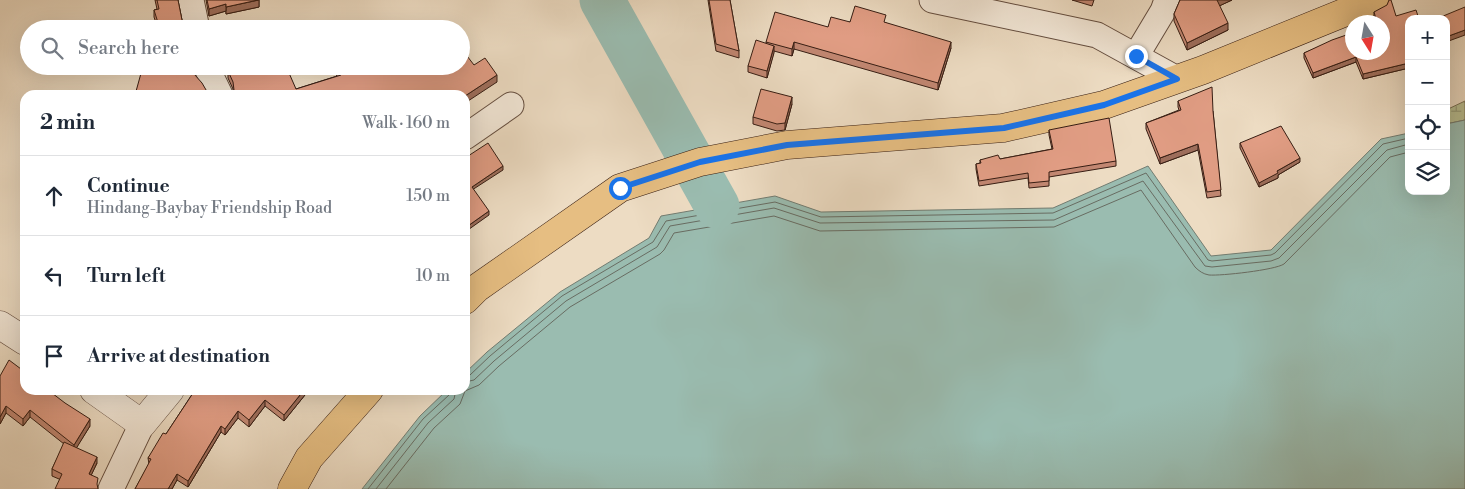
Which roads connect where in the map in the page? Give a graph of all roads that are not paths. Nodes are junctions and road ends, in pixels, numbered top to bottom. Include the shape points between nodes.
1 (191, 0) edge
2 (932, 0) edge
3 (1167, 0) edge
4 (1375, 0) edge
5 (195, 20) edge
6 (1136, 56) junction
7 (210, 75) edge
8 (1177, 79) junction
9 (218, 90) edge
10 (512, 105) dead end
11 (470, 134) edge
12 (470, 295) edge
13 (0, 325) edge
14 (20, 338) edge
15 (101, 395) edge
16 (166, 395) edge
17 (365, 395) edge
18 (142, 424) junction
19 (110, 489) edge
20 (292, 489) edge

1 - 5 street
2 - 6 street via 1097,35
3 - 6 street
4 - 8 main road
6 - 8 street
7 - 9 street
8 - 12 main road via 1104,105 1004,128 787,145 700,162 620,188
10 - 11 street
13 - 14 street
15 - 18 street
16 - 18 street
17 - 20 main road via 309,458
18 - 19 street

